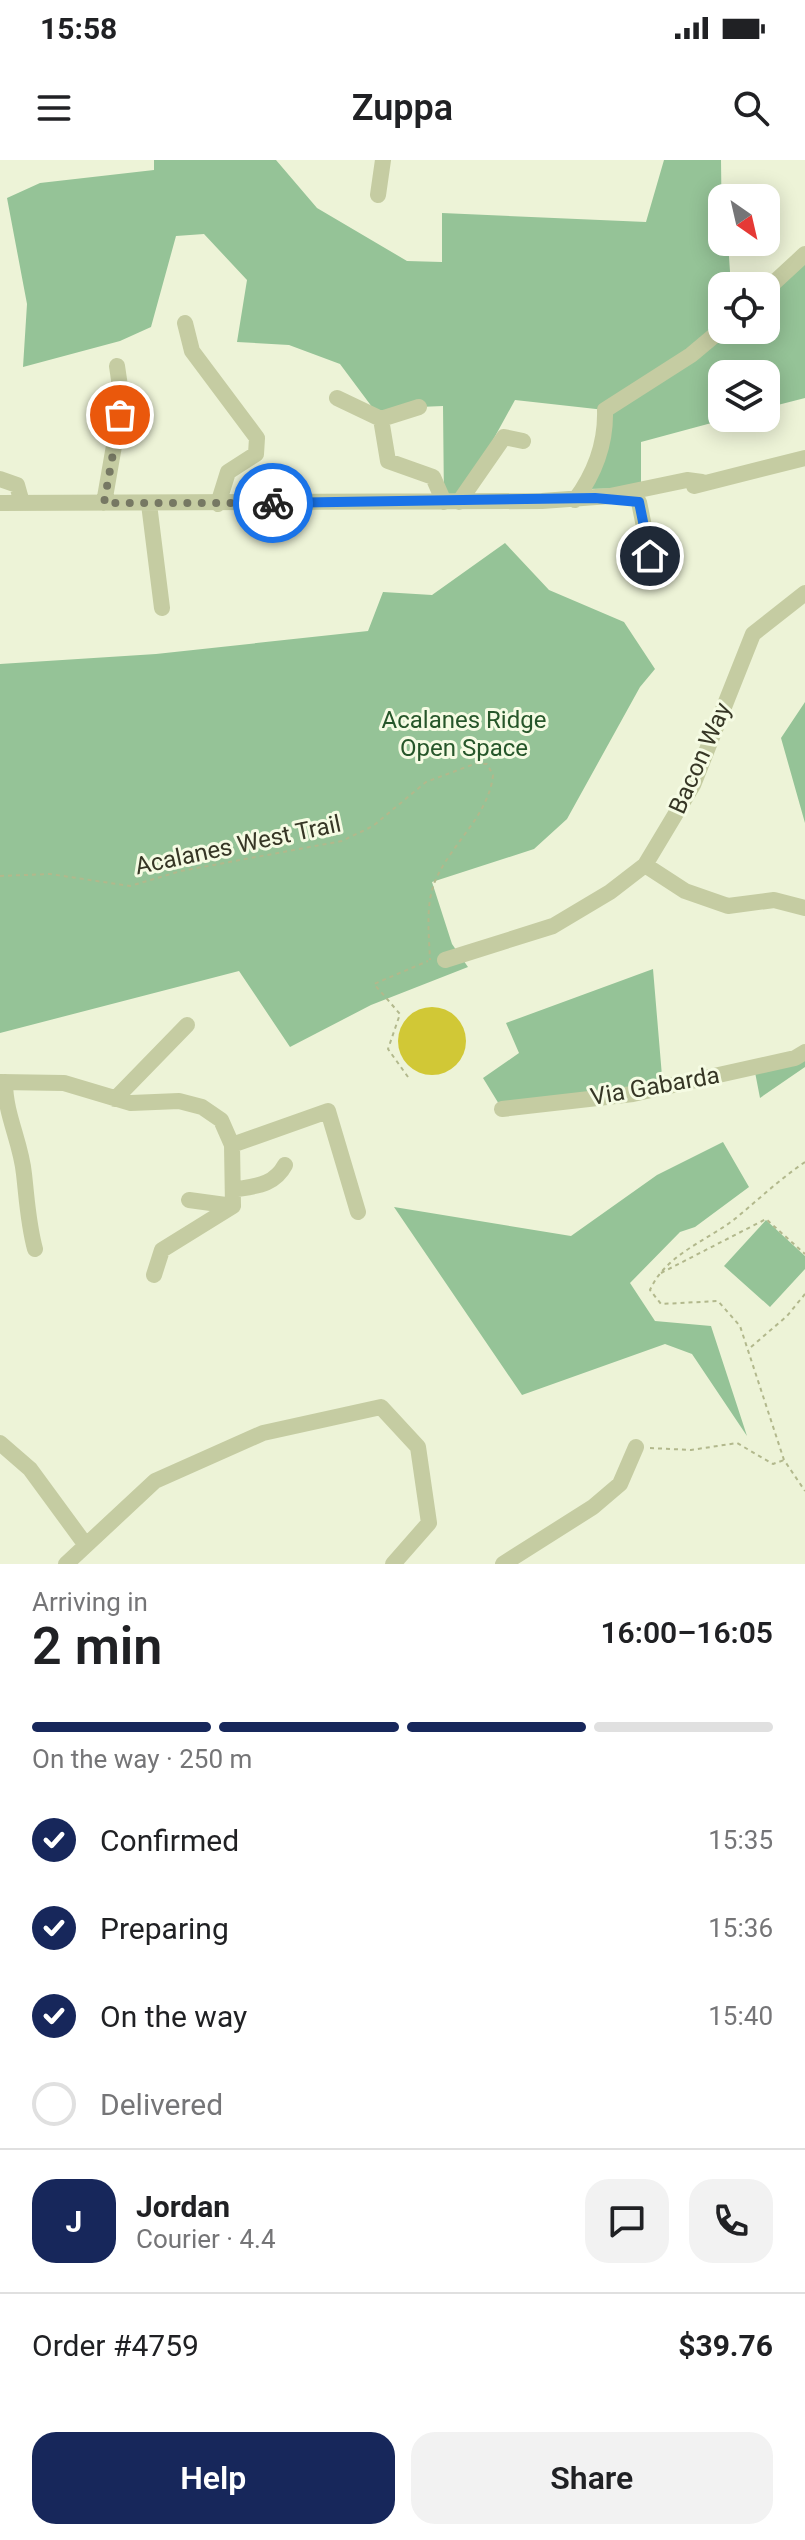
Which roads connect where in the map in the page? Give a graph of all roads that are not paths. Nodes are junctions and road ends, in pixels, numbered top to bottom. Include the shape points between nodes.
1 (383, 160) edge
2 (378, 195) dead end
3 (805, 254) edge
4 (780, 277) edge
5 (185, 323) dead end
6 (708, 341) edge
7 (117, 366) dead end
8 (337, 398) dead end
9 (419, 407) dead end
10 (381, 419) junction
11 (523, 441) dead end
12 (805, 458) edge
13 (0, 479) edge
14 (702, 482) junction
15 (595, 498) junction
16 (575, 500) junction
17 (452, 502) junction
18 (639, 502) junction
19 (0, 503) edge
20 (22, 503) junction
21 (104, 503) junction
22 (149, 504) junction
23 (218, 504) junction
24 (650, 556) dead end
25 (805, 593) edge
26 (162, 608) dead end
27 (645, 865) junction
28 (805, 908) edge
29 (438, 960) road end
30 (187, 1025) dead end
31 (805, 1052) edge
32 (2, 1082) edge
33 (115, 1099) junction
34 (502, 1109) dead end
35 (232, 1145) junction
36 (285, 1165) dead end
37 (233, 1198) junction
38 (189, 1200) dead end
39 (358, 1212) dead end
40 (35, 1249) dead end
41 (154, 1275) dead end
42 (0, 1443) edge
43 (636, 1447) road end
44 (85, 1544) junction
45 (395, 1563) edge
46 (66, 1564) edge
47 (503, 1564) edge

1 - 2 street
3 - 4 street
5 - 23 street via 192,351 257,438 256,454 228,472
6 - 16 street via 605,410 599,452 589,481
7 - 21 street via 122,400
8 - 10 street
9 - 10 street
10 - 17 street via 388,461 433,477
11 - 17 street via 504,437
12 - 14 street
13 - 20 street via 17,485
14 - 15 street via 687,480
14 - 18 street
15 - 16 street
15 - 18 street
16 - 17 street
17 - 23 street
18 - 24 street
19 - 20 street
20 - 21 street
21 - 22 street
22 - 23 street
22 - 26 street
25 - 27 street, Bacon Way via 753,634 693,785
27 - 28 street via 685,891 728,906 774,900
27 - 29 street, Bacon Way via 553,926
30 - 33 street
31 - 34 street, Via Gabarda via 633,1094
32 - 33 street via 64,1083
32 - 40 street
33 - 35 street via 202,1107 221,1120
35 - 37 street
35 - 39 street via 328,1111
36 - 37 street via 279,1177
37 - 38 street
37 - 41 street via 162,1250
42 - 44 street via 30,1469
43 - 47 street via 620,1484
44 - 45 street via 155,1481 263,1433 381,1407 418,1447 429,1523
44 - 46 street

